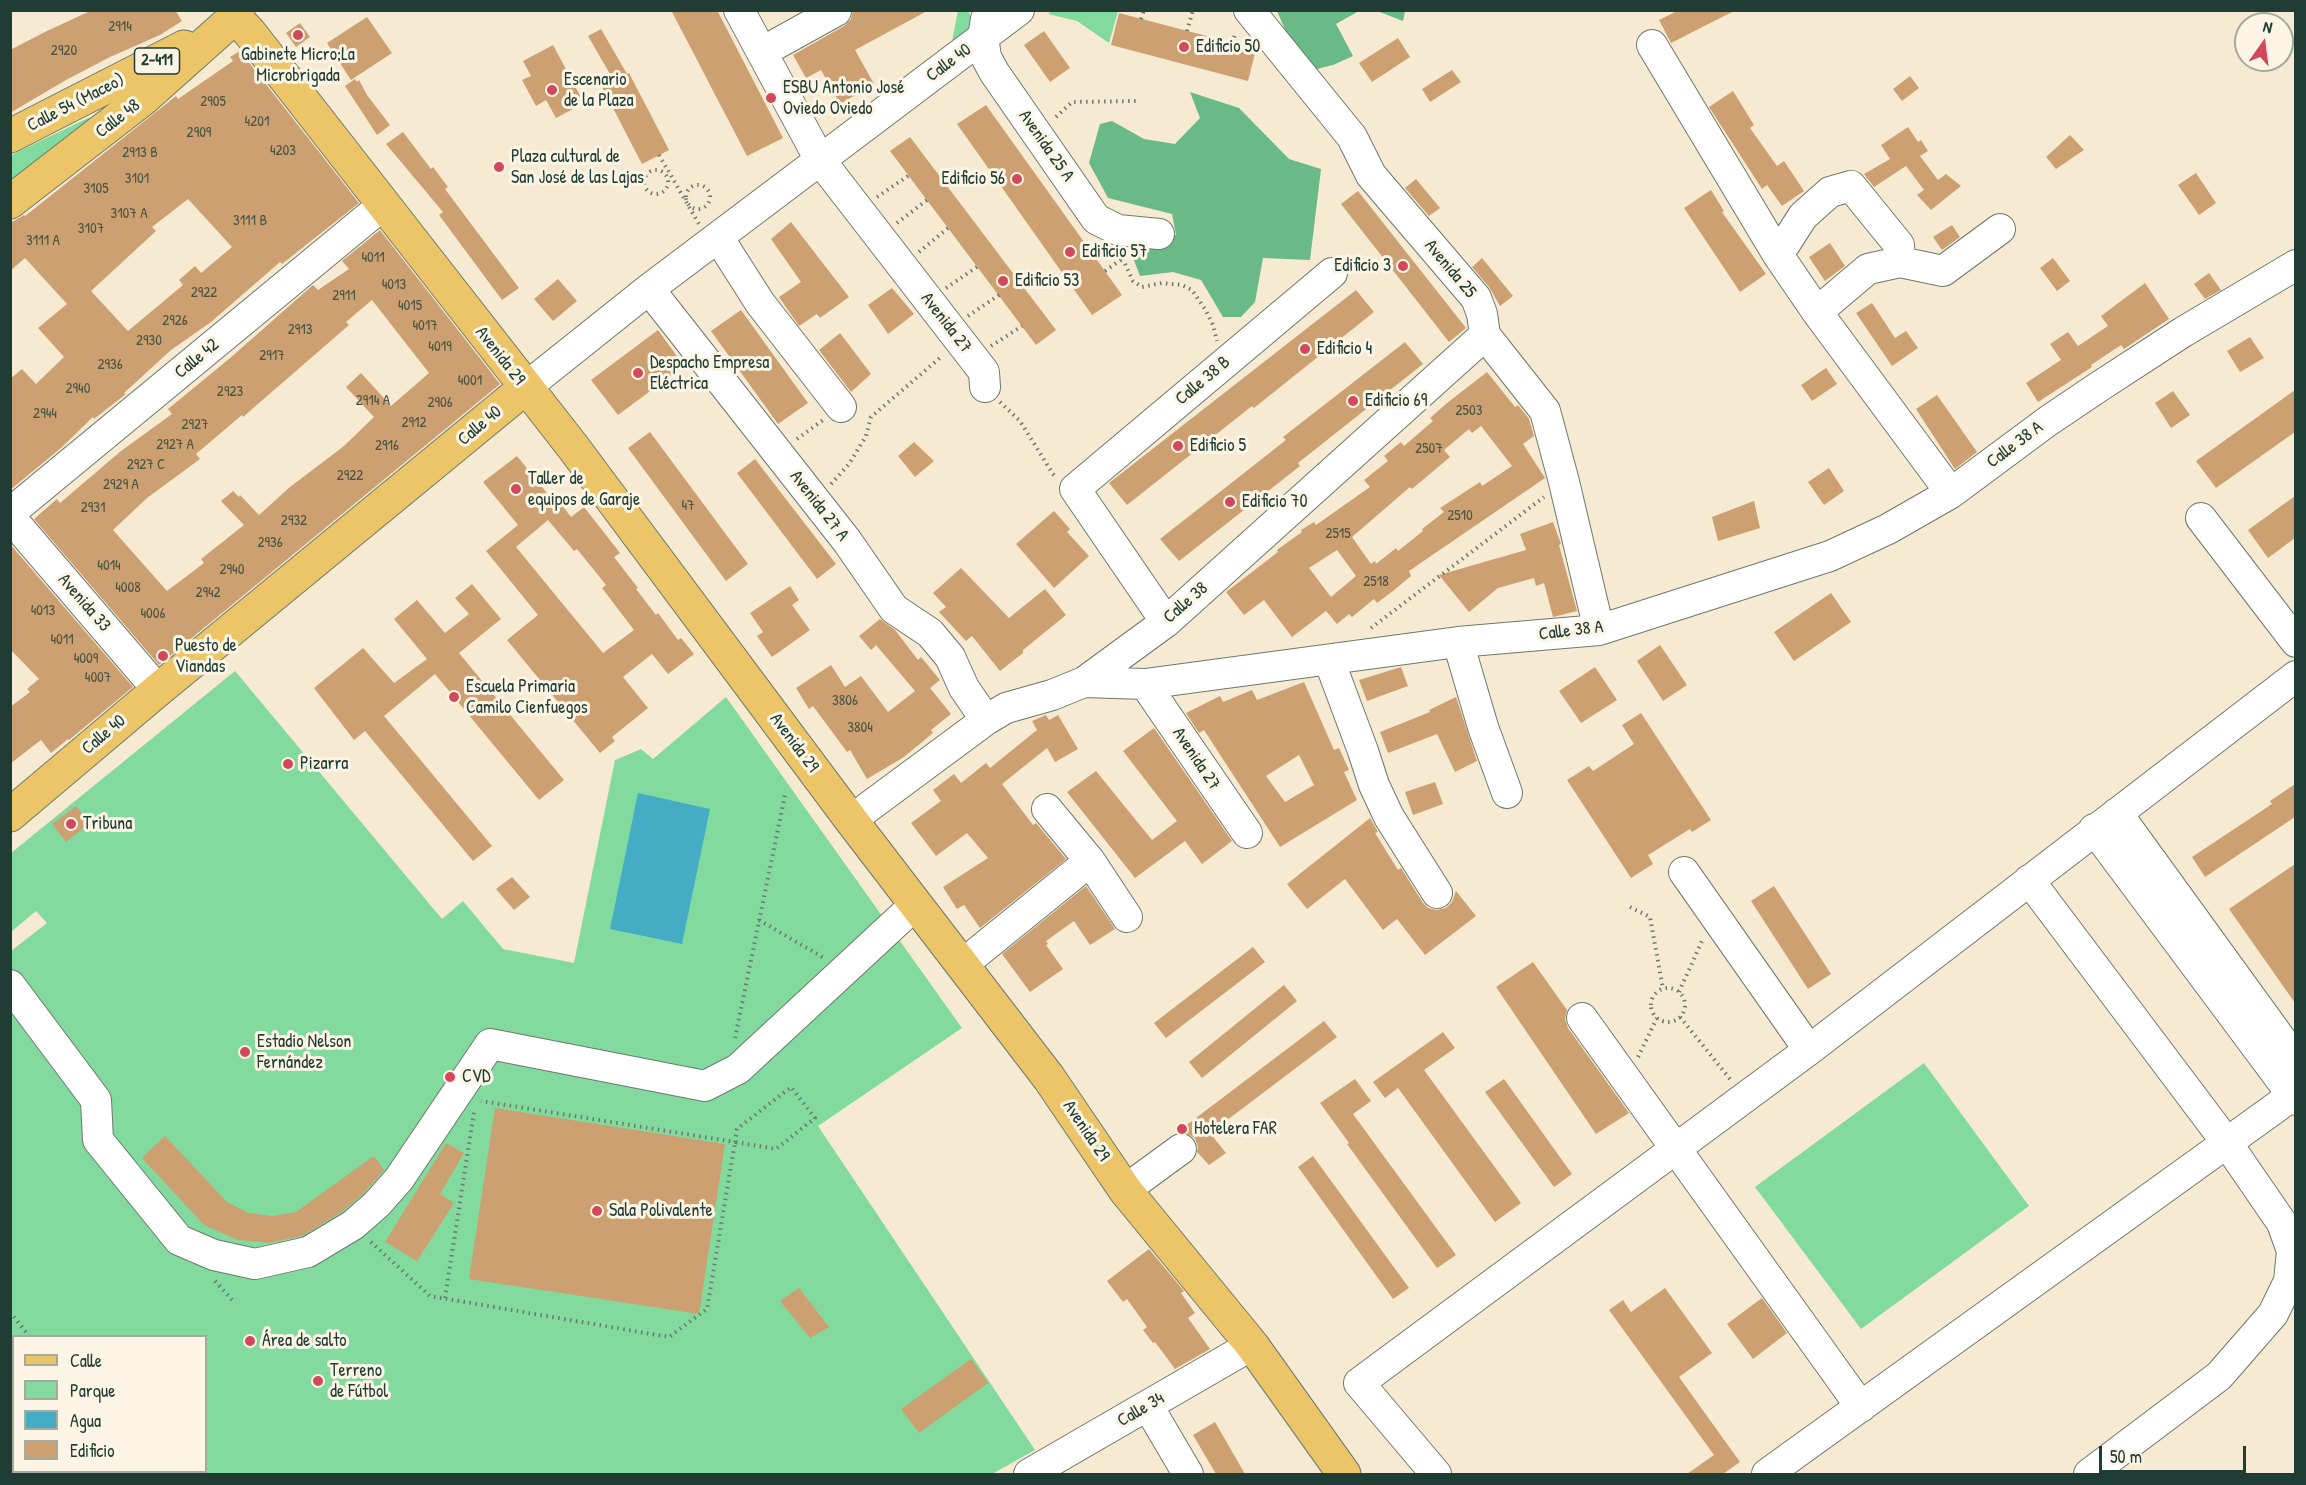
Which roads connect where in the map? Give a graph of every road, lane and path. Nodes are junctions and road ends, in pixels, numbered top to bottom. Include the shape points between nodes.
1 (739, 10) edge
2 (834, 10) edge
3 (1019, 10) edge
4 (1144, 10) edge
5 (1193, 10) edge
6 (1249, 10) edge
7 (242, 13) edge
8 (1141, 19) dead end
9 (984, 24) edge
10 (1187, 31) dead end
11 (1652, 45) dead end
12 (762, 52) junction
13 (1136, 101) dead end
14 (77, 103) junction
15 (1057, 115) dead end
16 (98, 134) junction
17 (10, 136) edge
18 (659, 155) dead end
19 (820, 160) junction
20 (908, 176) dead end
21 (669, 177) junction
22 (927, 200) dead end
23 (10, 202) edge
24 (687, 203) junction
25 (383, 205) junction
26 (859, 209) junction
27 (948, 228) dead end
28 (2000, 229) dead end
29 (1118, 230) junction
30 (1159, 234) dead end
31 (879, 236) junction
32 (714, 239) junction
33 (1778, 255) junction
34 (1122, 259) junction
35 (1900, 262) junction
36 (2295, 265) edge
37 (902, 266) junction
38 (977, 267) dead end
39 (1105, 271) dead end
40 (1332, 273) dead end
41 (649, 289) junction
42 (999, 295) dead end
43 (928, 300) junction
44 (1817, 312) junction
45 (1022, 326) dead end
46 (1485, 335) junction
47 (962, 343) junction
48 (1222, 365) junction
49 (985, 387) joint
50 (525, 388) junction
51 (841, 406) dead end
52 (1564, 482) junction
53 (1074, 489) junction
54 (1951, 493) junction
55 (819, 505) junction
56 (10, 515) edge
57 (2201, 518) dead end
58 (1166, 622) junction
59 (1599, 630) junction
60 (1367, 632) dead end
61 (1458, 642) junction
62 (2295, 642) edge
63 (1329, 660) junction
64 (2295, 676) edge
65 (1083, 682) junction
66 (1145, 684) junction
67 (158, 690) junction
68 (986, 720) junction
69 (1507, 793) dead end
70 (785, 795) dead end
71 (1047, 809) dead end
72 (10, 815) edge
73 (851, 820) junction
74 (2105, 821) junction
75 (1247, 833) dead end
76 (1090, 861) junction
77 (1684, 872) dead end
78 (2029, 880) junction
79 (1437, 893) dead end
80 (916, 904) junction
81 (1630, 907) dead end
82 (1714, 914) junction
83 (1127, 917) dead end
84 (759, 920) junction
85 (963, 964) junction
86 (845, 971) junction
87 (10, 985) edge
88 (1663, 989) junction
89 (1679, 992) junction
90 (1680, 1017) junction
91 (1582, 1018) dead end
92 (1658, 1018) junction
93 (735, 1040) dead end
94 (1809, 1050) junction
95 (2295, 1060) edge
96 (1627, 1081) junction
97 (2294, 1096) edge
98 (1744, 1097) junction
99 (475, 1105) junction
100 (467, 1112) dead end
101 (735, 1142) junction
102 (2227, 1143) junction
103 (1181, 1149) dead end
104 (1676, 1149) junction
105 (1125, 1190) junction
106 (353, 1225) junction
107 (445, 1298) junction
108 (10, 1312) edge
109 (28, 1335) edge
110 (1252, 1346) junction
111 (1148, 1406) junction
112 (1861, 1407) junction
113 (1029, 1474) edge
114 (1188, 1474) edge
115 (1344, 1474) edge
116 (1436, 1474) edge
117 (1767, 1474) edge
118 (2089, 1474) edge

1 - 12 street, Avenida 27
2 - 12 street
3 - 9 street, Calle 40
4 - 8 path
5 - 10 path
6 - 46 street, Avenida 25 via 1352,137 1371,175 1476,298
7 - 14 main road, Calle 54 (Maceo) / 2-411
7 - 16 main road, Calle 48
7 - 25 main road, Avenida 29 via 250,33
9 - 19 street, Calle 40
9 - 29 street, Avenida 25 A via 986,57 994,72 1096,219
11 - 33 street
12 - 19 street, Avenida 27
13 - 15 path via 1072,102
14 - 16 main road via 97,116
14 - 17 main road, Calle 54 (Maceo) / 2-411
16 - 23 main road, Calle 48
18 - 21 path
19 - 26 street, Avenida 27
19 - 32 street, Calle 40
20 - 26 path
21 - 21 path via 660,193 649,191 645,184 652,171 660,170
21 - 24 path
22 - 31 path
24 - 24 path via 693,208 704,208 710,202 709,190 694,185 687,191
24 - 32 path
25 - 50 main road, Avenida 29
25 - 56 street, Calle 42
26 - 31 street, Avenida 27
27 - 37 path
28 - 35 street via 1943,271
29 - 30 street, Avenida 25 A
29 - 34 path via 1117,247
31 - 37 street, Avenida 27
32 - 41 street, Calle 40
32 - 51 street
33 - 35 street via 1803,216 1830,192 1851,186 1899,245
33 - 44 street
34 - 39 path
34 - 48 path via 1132,281 1142,287 1162,283 1182,285 1192,291 1213,325
35 - 44 street via 1868,269
36 - 54 street, Calle 38 A via 2183,332 2048,421
37 - 43 street, Avenida 27
38 - 43 path
40 - 48 street, Calle 38 B
41 - 50 street, Calle 40
41 - 55 street, Avenida 27 A
42 - 47 path
43 - 47 street, Avenida 27
44 - 54 street
45 - 47 path
46 - 52 street, Avenida 25 via 1545,411
46 - 58 street, Calle 38
47 - 49 street, Avenida 27 via 984,372
47 - 55 path via 935,361 871,417 867,436
48 - 53 street, Calle 38 B
49 - 53 path via 1020,421 1053,474
50 - 67 main road, Calle 40
50 - 73 main road, Avenida 29
52 - 59 street, Avenida 25
52 - 60 path
53 - 58 street
54 - 59 street, Calle 38 A via 1830,556
55 - 68 street, Avenida 27 A via 894,609 930,633 950,657 964,688
56 - 67 street, Avenida 33
57 - 62 street
58 - 65 street, Calle 38
59 - 61 street, Calle 38 A
61 - 63 street, Calle 38 A
61 - 69 street
63 - 66 street, Calle 38 A
63 - 79 street via 1374,785 1389,817
64 - 74 street
65 - 66 street, Calle 38 A
65 - 68 street, Calle 38 via 1006,708
66 - 75 street, Avenida 27
67 - 72 main road, Calle 40
68 - 73 street, Calle 38
70 - 84 path
71 - 76 street
73 - 80 main road, Avenida 29
74 - 78 street
74 - 95 street
74 - 97 street
76 - 83 street
76 - 85 street
77 - 82 street
78 - 94 street
78 - 102 street
80 - 85 main road, Avenida 29
80 - 86 street
81 - 88 path via 1650,917
82 - 89 path
82 - 94 street
84 - 86 path
84 - 93 path
85 - 105 main road, Avenida 29 via 1049,1078
86 - 106 street via 738,1069 705,1086 490,1044 399,1179
87 - 106 street via 96,1100 98,1140 179,1240 214,1256 255,1263 308,1252
88 - 89 path
88 - 92 path via 1652,1000 1652,1011
89 - 90 path via 1685,1007
90 - 92 path via 1670,1022
90 - 98 path
91 - 96 street
92 - 96 path
94 - 98 street
96 - 104 street
97 - 102 street
98 - 104 street
99 - 100 path
99 - 101 path via 482,1099
99 - 107 path
101 - 101 path via 737,1129 790,1087 815,1118 776,1149
101 - 107 path via 707,1309 669,1337
102 - 112 street
102 - 118 street via 2282,1223 2292,1251 2289,1281 2273,1314 2219,1376
103 - 105 street
104 - 112 street
104 - 116 street via 1359,1383
105 - 110 main road, Avenida 29
106 - 107 path via 430,1296
108 - 109 path
110 - 111 street, Calle 34
110 - 115 main road, Avenida 29
111 - 113 street, Calle 34
111 - 114 street
112 - 117 street

